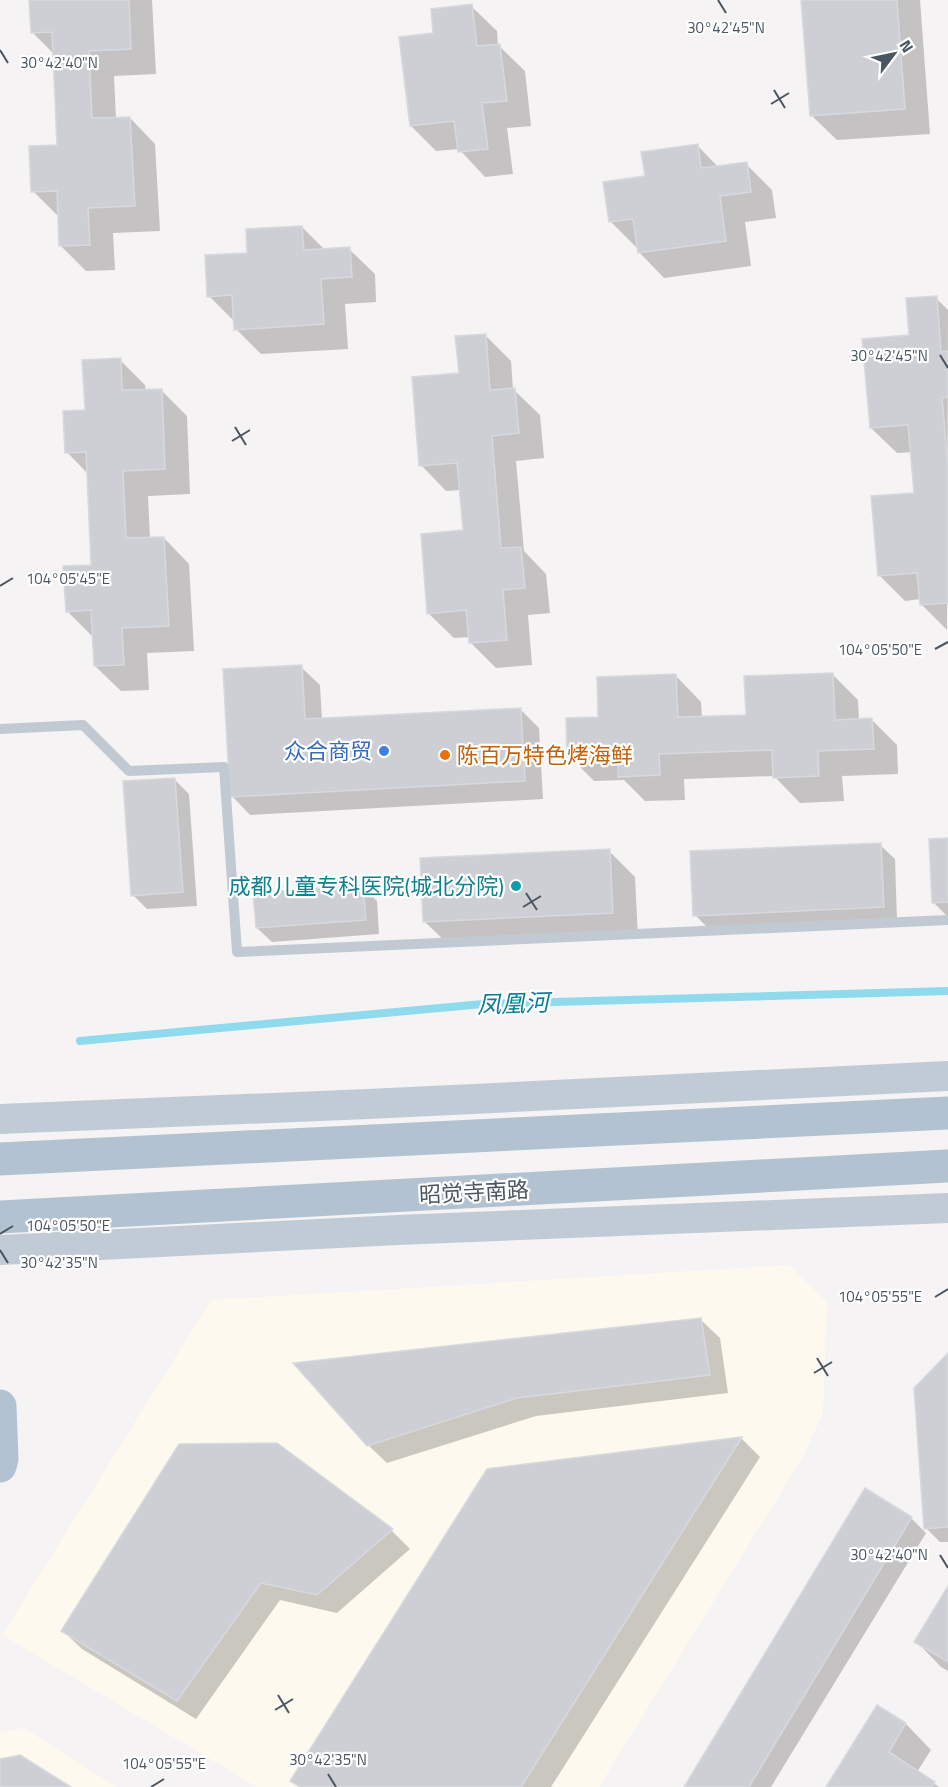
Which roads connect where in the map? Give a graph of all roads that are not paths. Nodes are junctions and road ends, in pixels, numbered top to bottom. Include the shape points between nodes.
1 (0, 729) edge
2 (948, 920) edge
3 (948, 1076) edge
4 (948, 1113) edge
5 (0, 1119) edge
6 (0, 1159) edge
7 (948, 1166) edge
8 (948, 1208) edge
9 (0, 1217) edge
10 (0, 1250) edge
11 (0, 1407) edge
12 (0, 1466) edge

1 - 2 lane via 83,725 129,771 224,766 237,952
3 - 5 street
4 - 6 main road
7 - 9 main road, 昭觉寺南路
8 - 10 street, 昭觉寺南路
11 - 12 main road

